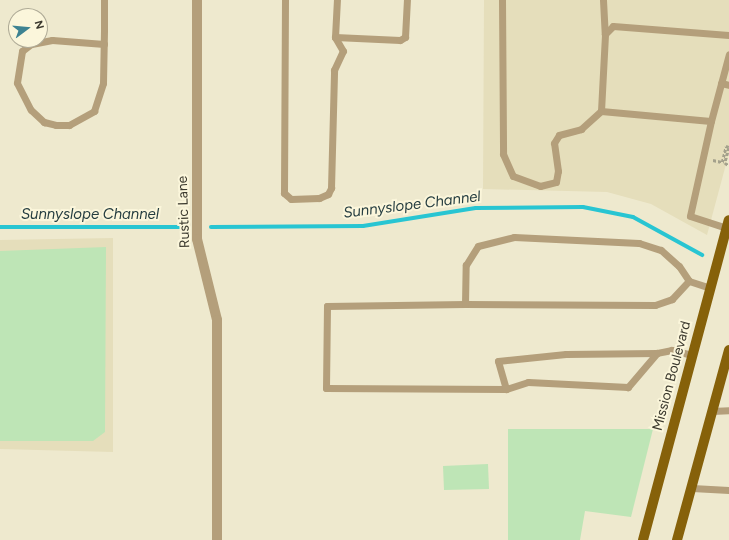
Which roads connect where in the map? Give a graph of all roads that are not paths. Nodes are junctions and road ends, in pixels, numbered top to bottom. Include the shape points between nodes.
1 (104, 0) edge
2 (197, 0) edge
3 (285, 0) edge
4 (337, 0) edge
5 (407, 0) edge
6 (502, 0) edge
7 (603, 0) edge
8 (605, 34) junction
9 (729, 35) edge
10 (335, 37) junction
11 (104, 44) junction
12 (729, 54) edge
13 (721, 83) junction
14 (729, 85) edge
15 (601, 111) junction
16 (712, 121) junction
17 (728, 224) edge
18 (689, 281) junction
19 (711, 288) junction
20 (465, 304) junction
21 (729, 350) edge
22 (657, 353) junction
23 (692, 355) junction
24 (506, 389) junction
25 (729, 410) edge
26 (712, 411) junction
27 (692, 488) junction
28 (729, 490) edge
29 (217, 540) edge
30 (643, 540) edge
31 (678, 540) edge

1 - 11 lane
2 - 29 street, Rustic Lane via 197,239 217,320
3 - 10 lane via 284,193 291,199 319,198 328,194 331,188 334,70 343,51
4 - 10 lane
5 - 10 lane via 405,37 400,40
6 - 15 lane via 503,154 513,176 540,186 556,182 558,171 554,143 559,135 581,129
7 - 8 lane
8 - 9 lane via 613,26
8 - 15 lane
11 - 11 lane via 103,83 94,111 69,125 56,126 44,122 31,110 17,83 22,51 31,44 52,40
12 - 13 lane
13 - 14 lane
13 - 16 lane
15 - 16 lane
16 - 17 lane via 690,216
17 - 19 main road, Mission Boulevard
18 - 19 lane
18 - 20 lane via 672,299 655,305
18 - 20 lane via 679,266 661,250 639,243 514,237 478,246 466,265
19 - 23 main road, Mission Boulevard
20 - 24 lane via 327,306 326,388
21 - 26 main road
22 - 23 lane via 672,350
22 - 24 lane via 628,387 528,382
22 - 24 lane via 566,354 498,361
23 - 30 main road, Mission Boulevard
25 - 26 lane
26 - 27 main road
27 - 28 lane
27 - 31 main road

